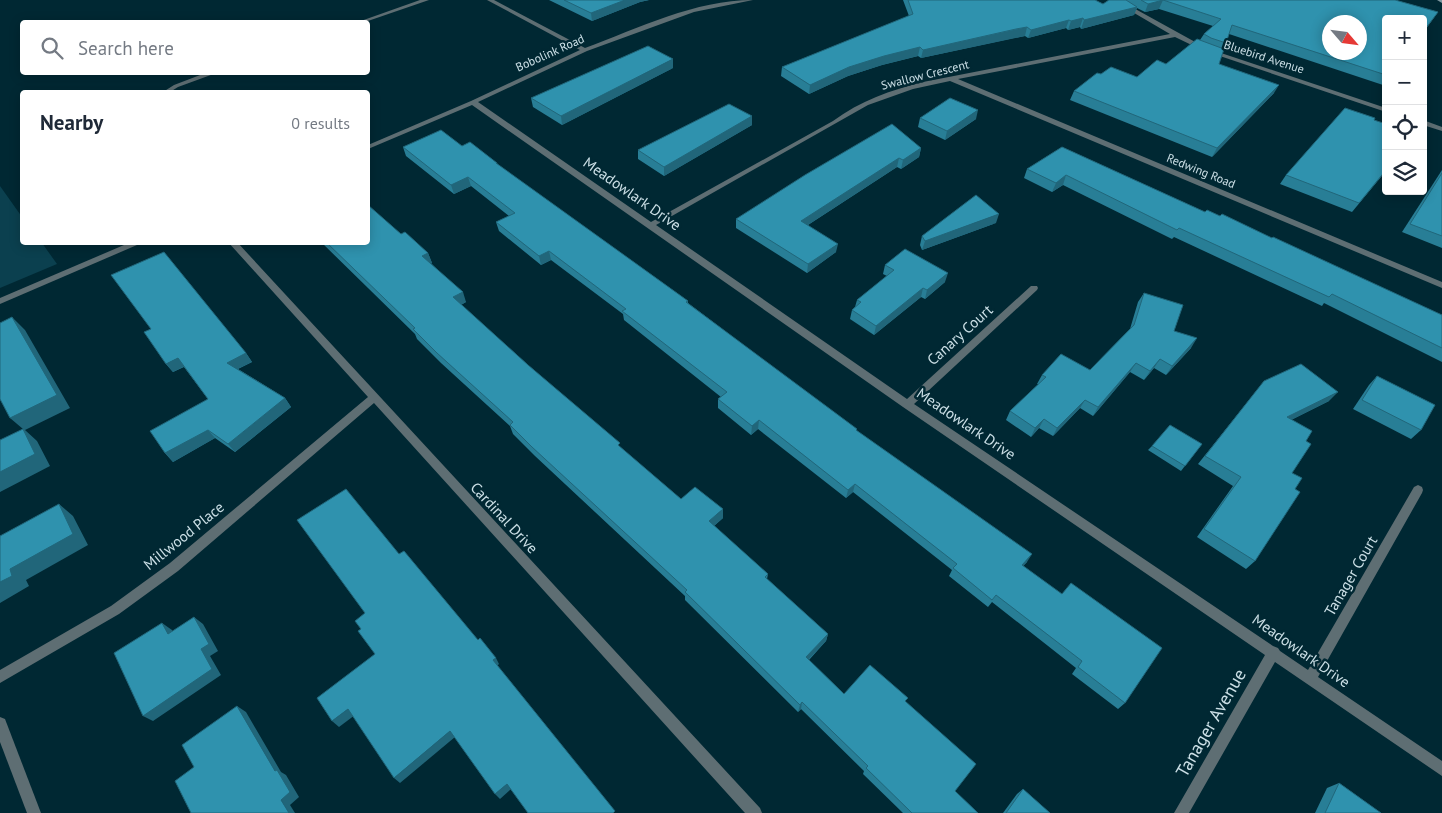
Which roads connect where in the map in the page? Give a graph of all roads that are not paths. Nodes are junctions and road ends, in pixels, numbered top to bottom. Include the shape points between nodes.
1 (426, 0) edge
2 (490, 0) edge
3 (750, 0) edge
4 (1115, 0) edge
5 (366, 20) edge
6 (1176, 36) junction
7 (585, 50) junction
8 (207, 75) edge
9 (951, 79) junction
10 (169, 90) edge
11 (473, 102) junction
12 (1382, 109) edge
13 (1427, 123) edge
14 (1442, 129) edge
15 (370, 146) edge
16 (649, 226) junction
17 (133, 245) edge
18 (235, 245) edge
19 (1442, 285) edge
20 (1034, 288) dead end
21 (0, 301) edge
22 (373, 398) junction
23 (907, 404) junction
24 (1418, 490) dead end
25 (1274, 652) junction
26 (0, 677) edge
27 (1310, 678) junction
28 (0, 724) edge
29 (1442, 769) edge
30 (34, 813) edge
31 (754, 813) edge
32 (1181, 813) edge

1 - 5 street
2 - 7 street
3 - 7 street, Bobolink Road via 693,10
4 - 6 street, Bluebird Avenue
6 - 9 street, Swallow Crescent
6 - 12 street, Bluebird Avenue via 1222,55
7 - 11 street, Bobolink Road
8 - 10 street
9 - 16 street, Swallow Crescent via 889,93 869,102
9 - 19 street, Redwing Road
11 - 15 street, Bobolink Road
11 - 16 street, Meadowlark Drive
13 - 14 street
16 - 23 street, Meadowlark Drive
17 - 21 street
18 - 22 street, Cardinal Drive
20 - 23 street, Canary Court
22 - 26 street, Millwood Place via 174,568 115,610
22 - 31 street, Cardinal Drive
23 - 25 street, Meadowlark Drive
24 - 27 street, Tanager Court
25 - 27 street, Meadowlark Drive
25 - 32 street, Tanager Avenue
27 - 29 street, Meadowlark Drive
28 - 30 street

